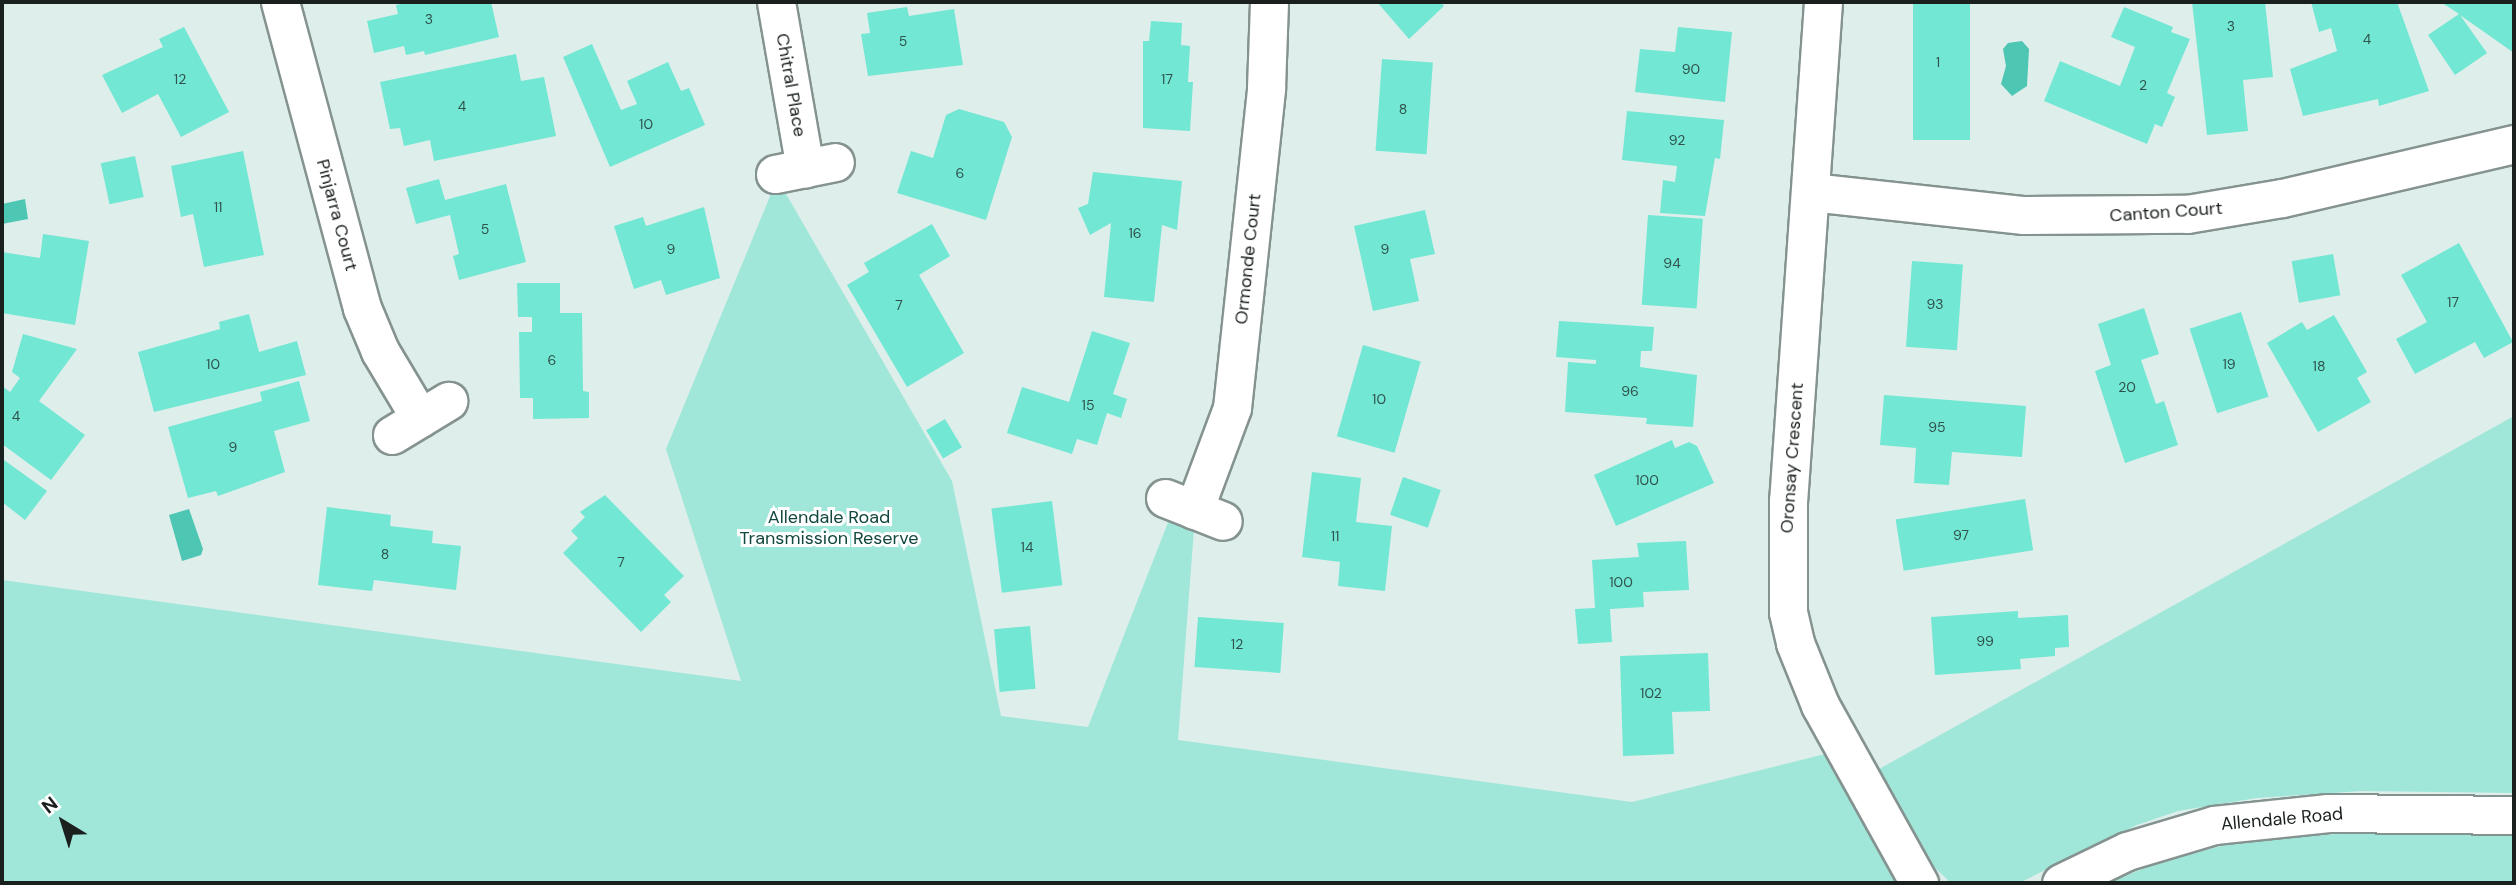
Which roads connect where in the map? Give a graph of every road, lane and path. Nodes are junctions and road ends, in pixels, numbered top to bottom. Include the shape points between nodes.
1 (280, 2) edge
2 (776, 2) edge
3 (1269, 2) edge
4 (1823, 2) edge
5 (2514, 144) edge
6 (805, 168) dead end
7 (1811, 192) junction
8 (420, 418) dead end
9 (1194, 510) dead end
10 (2514, 815) edge
11 (1919, 883) edge
12 (2061, 883) edge

1 - 8 street, Pinjarra Court via 362,308 380,351
2 - 6 street, Chitral Place
3 - 9 street, Ormonde Court via 1266,88 1232,408
4 - 7 street, Oronsay Crescent
5 - 7 street, Canton Court via 2283,198 2187,214 2024,215
7 - 11 street, Oronsay Crescent via 1788,500 1788,612 1820,705
10 - 12 street, Allendale Road via 2328,813 2226,823 2168,836

